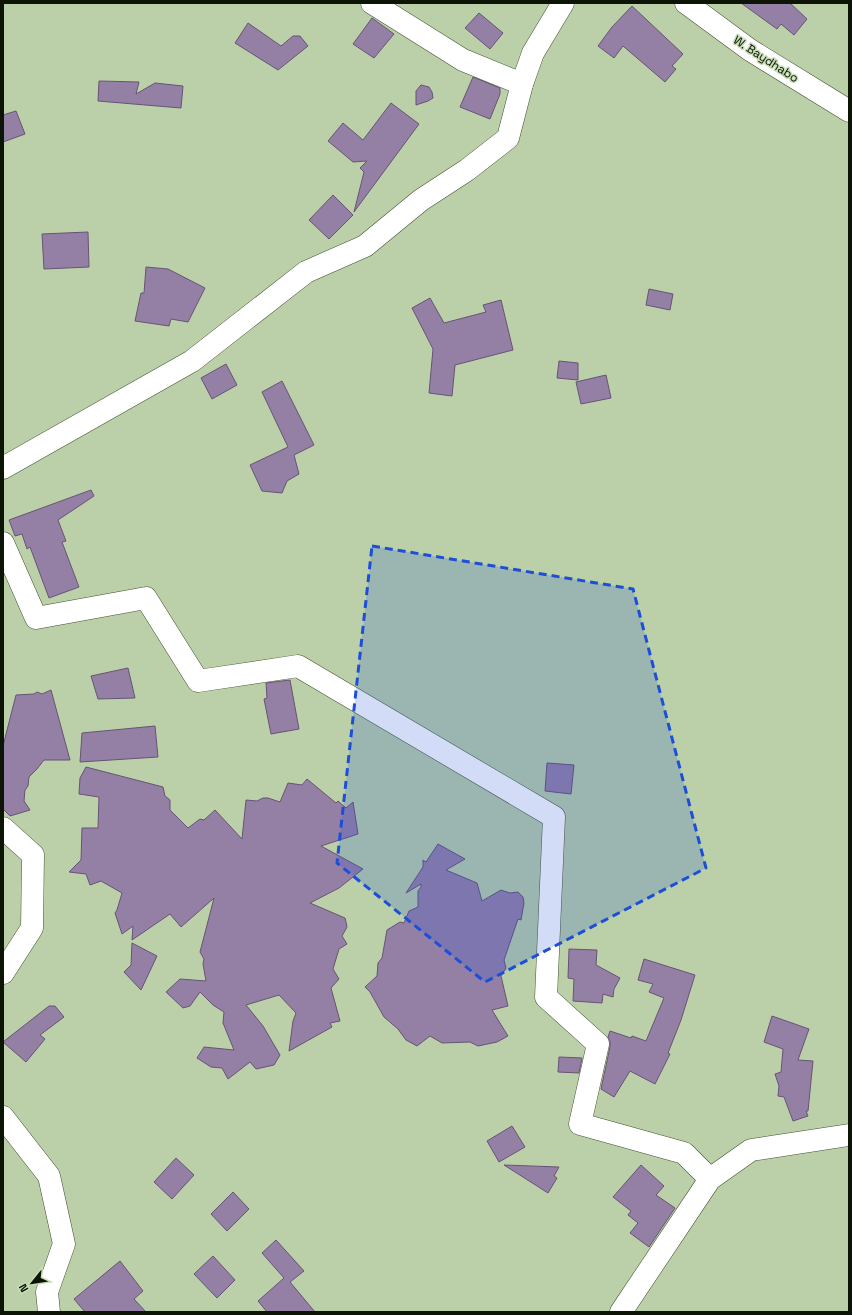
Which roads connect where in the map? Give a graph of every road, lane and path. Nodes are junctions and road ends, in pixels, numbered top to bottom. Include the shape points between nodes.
1 (372, 3) edge
2 (563, 3) edge
3 (686, 3) edge
4 (522, 84) junction
5 (849, 111) edge
6 (3, 468) edge
7 (3, 543) edge
8 (3, 828) edge
9 (3, 973) edge
10 (3, 1117) edge
11 (849, 1135) edge
12 (710, 1179) junction
13 (49, 1312) edge
14 (621, 1312) edge

1 - 4 street via 463,60
2 - 4 street via 533,53
3 - 5 street, W. Baydhabo via 750,50
4 - 6 street via 508,138 467,170 421,200 365,246 306,272 192,361
7 - 12 street via 36,618 146,598 198,680 298,666 554,817 546,997 598,1044 580,1124 684,1153
8 - 9 street via 32,855 32,928
10 - 13 street via 49,1176 64,1244 47,1292
11 - 12 street via 751,1150
12 - 14 street

